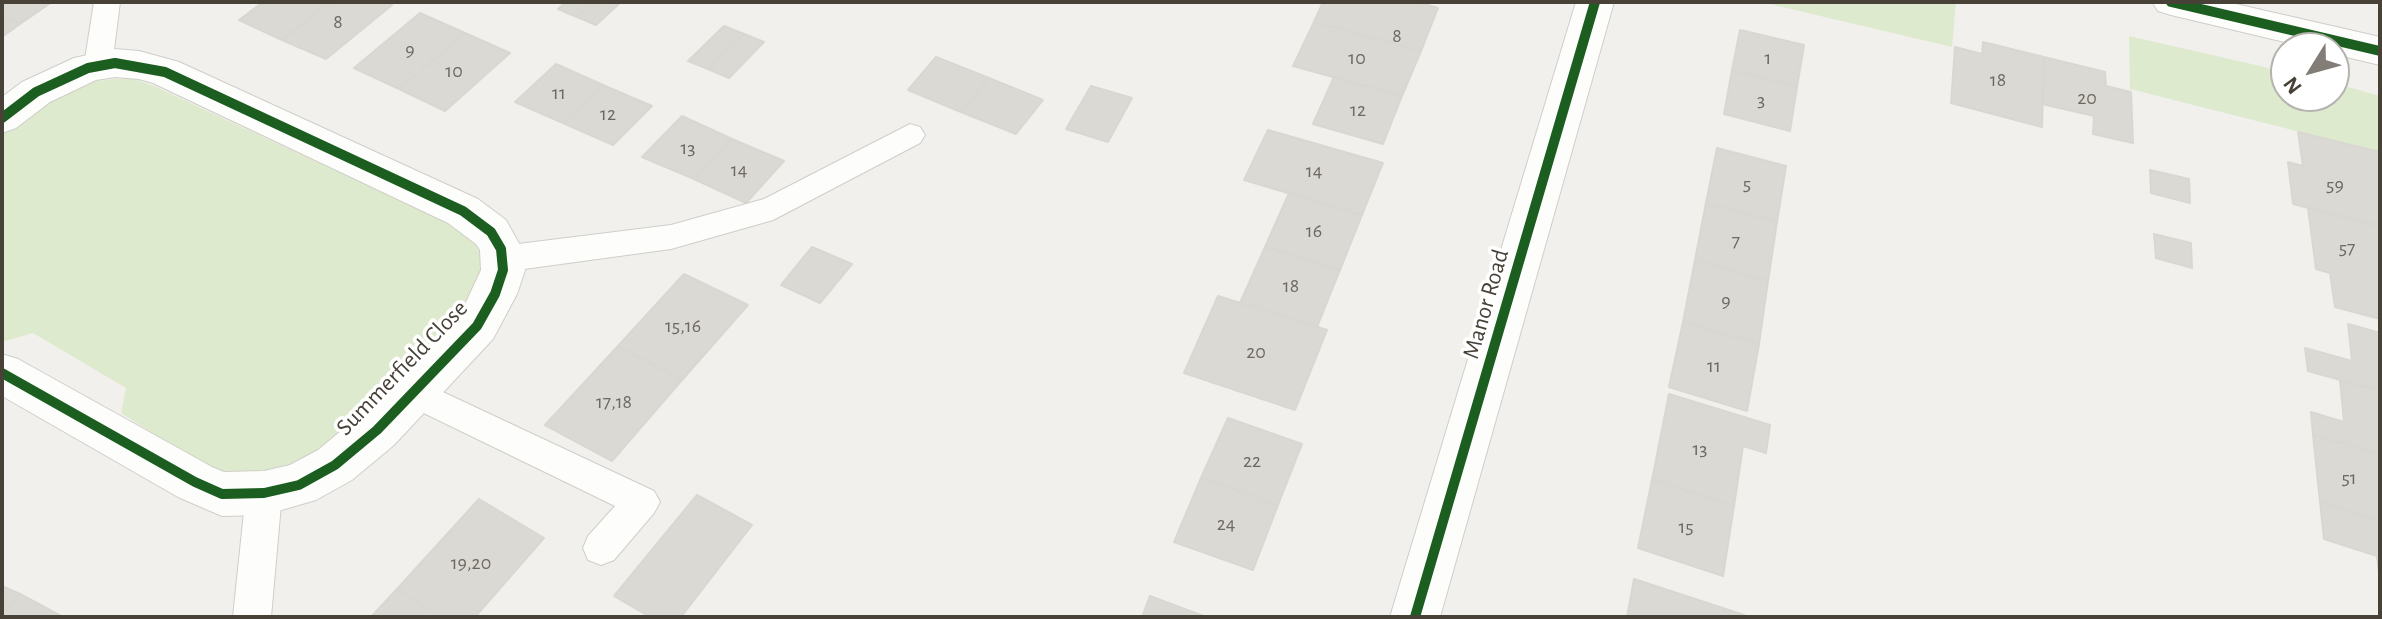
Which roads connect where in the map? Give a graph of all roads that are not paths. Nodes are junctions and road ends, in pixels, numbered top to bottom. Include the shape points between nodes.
1 (107, 2) edge
2 (1595, 2) edge
3 (2171, 2) edge
4 (2380, 51) edge
5 (98, 66) junction
6 (2, 118) edge
7 (910, 135) dead end
8 (502, 259) junction
9 (2, 373) edge
10 (413, 392) junction
11 (264, 493) junction
12 (601, 548) dead end
13 (252, 617) edge
14 (1415, 617) edge

1 - 5 lane
2 - 14 street, Manor Road
3 - 4 street
5 - 6 street via 36,92
5 - 8 street via 139,65 165,72 463,211 491,232
7 - 8 lane via 773,208 671,237
8 - 10 street, Summerfield Close via 495,294 477,326
9 - 11 street, Summerfield Close via 195,482 222,494
10 - 11 street, Summerfield Close via 335,465 299,485
10 - 12 lane via 642,502
11 - 13 lane

